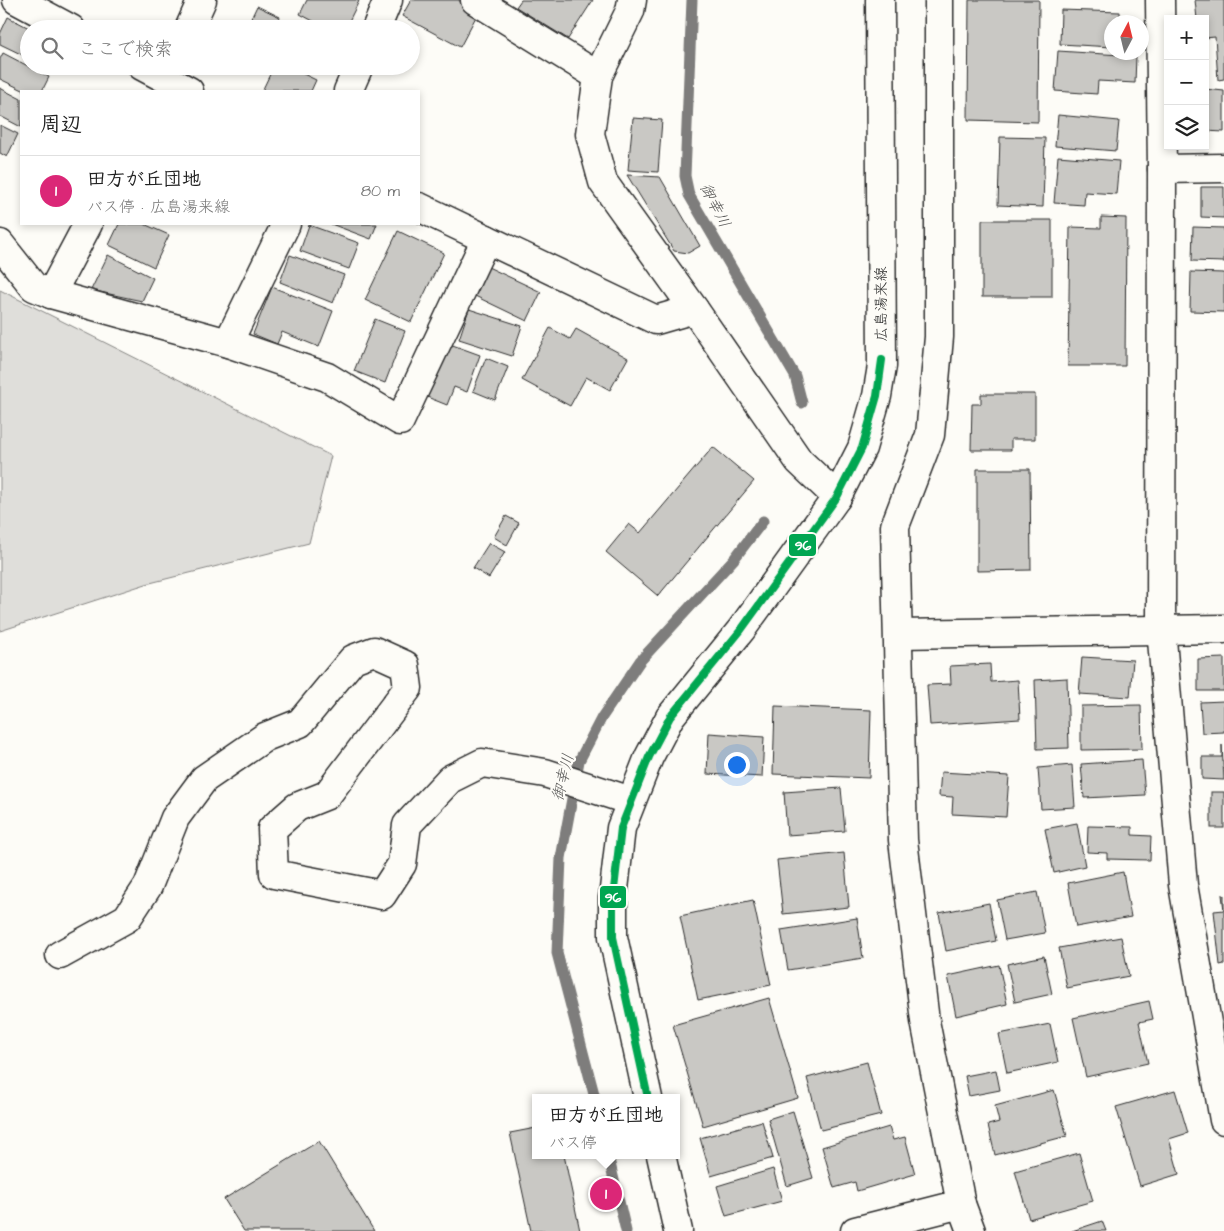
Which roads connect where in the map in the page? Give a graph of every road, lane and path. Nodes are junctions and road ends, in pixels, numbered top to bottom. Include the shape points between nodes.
1 (17, 0) edge
2 (202, 0) edge
3 (388, 0) edge
4 (475, 0) edge
5 (632, 0) edge
6 (880, 0) edge
7 (939, 0) edge
8 (1160, 0) edge
9 (54, 20) edge
10 (193, 20) edge
11 (380, 20) edge
12 (159, 75) edge
13 (355, 75) edge
14 (598, 76) junction
15 (172, 82) edge
16 (348, 90) edge
17 (1224, 168) edge
18 (1162, 169) junction
19 (420, 207) edge
20 (87, 225) edge
21 (286, 225) edge
22 (486, 239) junction
23 (0, 244) edge
24 (51, 294) junction
25 (694, 309) junction
26 (228, 343) junction
27 (836, 498) junction
28 (1161, 628) junction
29 (1224, 629) edge
30 (899, 634) junction
31 (631, 802) junction
32 (60, 955) dead end
33 (647, 1094) edge
34 (1224, 1120) edge
35 (662, 1159) edge
36 (961, 1204) junction
37 (678, 1231) edge
38 (855, 1231) edge
39 (970, 1231) edge

1 - 9 street
2 - 10 street
3 - 11 street
4 - 14 street
5 - 14 street via 630,11
6 - 27 street, 広島湯来線 via 882,366 862,448
7 - 30 street via 939,337 930,435 895,526
8 - 18 street
12 - 15 street
13 - 16 street
14 - 25 street via 590,134 603,182
17 - 18 street
18 - 28 street
19 - 22 street
20 - 24 street
21 - 26 street
22 - 25 street via 656,320
22 - 26 street via 400,421 327,377
23 - 24 street via 34,287
24 - 26 street
25 - 27 street via 799,461
27 - 31 street, 広島湯来線 via 741,630 670,717
28 - 29 street
28 - 30 street
28 - 34 street via 1183,885
30 - 36 street via 903,840 925,1021
31 - 32 street via 544,773 482,763 450,779 407,826 402,864 382,895 274,874 272,829 298,807 327,795 408,688 405,665 374,650 353,658 300,723 265,737 204,779 175,818 148,886 127,918
31 - 33 street, 広島湯来線 via 622,828 613,898 613,936
35 - 37 street
36 - 38 street
36 - 39 street

